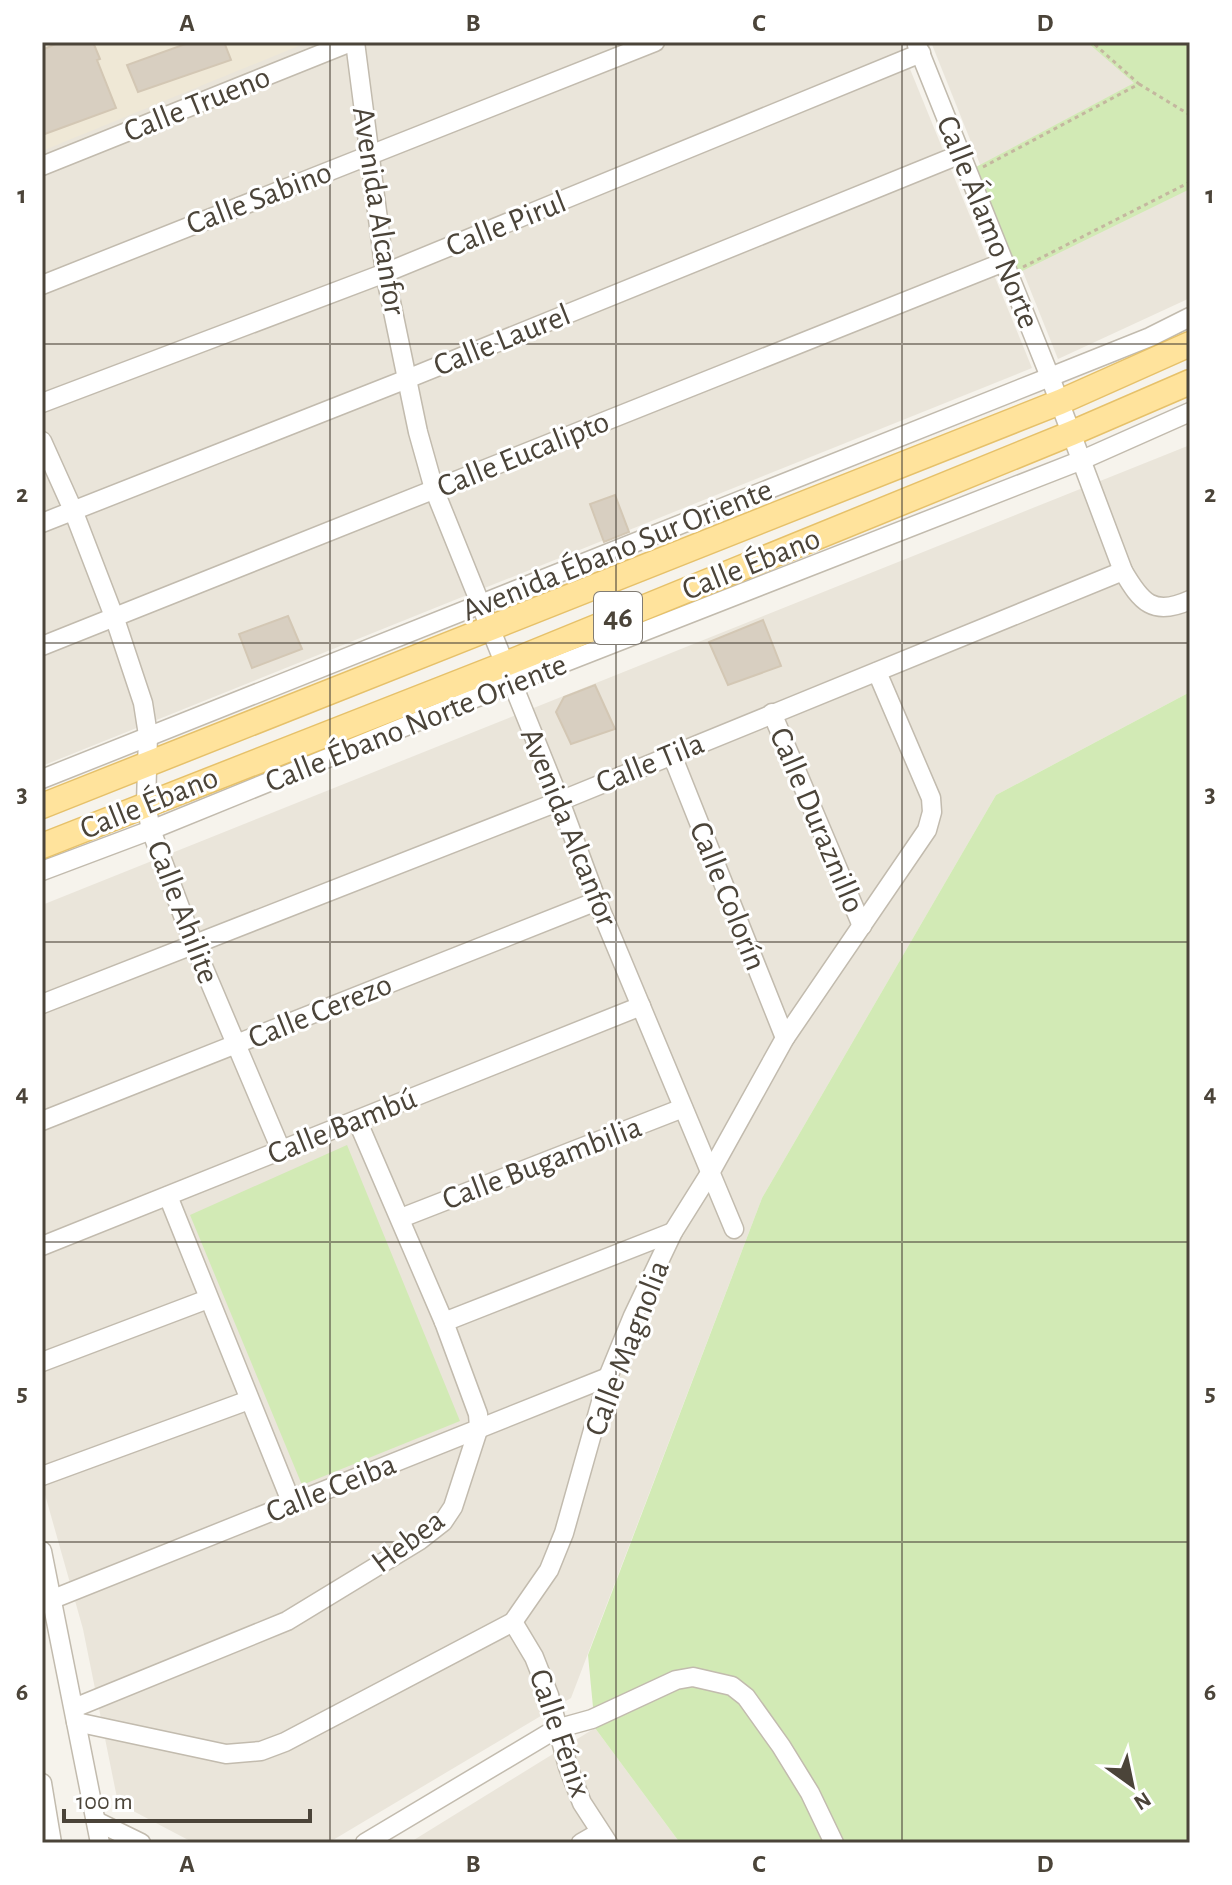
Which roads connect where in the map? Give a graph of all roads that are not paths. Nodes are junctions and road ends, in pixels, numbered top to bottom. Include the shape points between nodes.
1 (353, 42) edge
2 (655, 42) edge
3 (918, 48) edge
4 (961, 154) junction
5 (368, 156) junction
6 (42, 166) edge
7 (1006, 268) junction
8 (385, 273) junction
9 (42, 285) edge
10 (1190, 317) edge
11 (1190, 344) edge
12 (1050, 377) junction
13 (407, 379) junction
14 (1190, 382) edge
15 (1060, 402) junction
16 (42, 403) edge
17 (1190, 412) edge
18 (1072, 433) junction
19 (42, 441) edge
20 (1082, 460) junction
21 (434, 489) junction
22 (73, 510) junction
23 (42, 523) edge
24 (1123, 571) junction
25 (1183, 604) edge
26 (478, 605) junction
27 (115, 619) junction
28 (489, 630) junction
29 (42, 646) edge
30 (877, 672) junction
31 (508, 674) junction
32 (772, 713) junction
33 (148, 735) junction
34 (672, 755) junction
35 (147, 762) junction
36 (42, 779) edge
37 (560, 801) junction
38 (146, 804) junction
39 (42, 806) edge
40 (151, 830) junction
41 (42, 846) edge
42 (42, 871) edge
43 (597, 901) junction
44 (862, 926) junction
45 (194, 945) junction
46 (42, 1004) edge
47 (641, 1006) junction
48 (785, 1038) junction
49 (236, 1045) junction
50 (683, 1108) junction
51 (357, 1120) junction
52 (42, 1121) edge
53 (281, 1150) junction
54 (710, 1173) junction
55 (168, 1196) junction
56 (401, 1218) junction
57 (734, 1229) dead end
58 (673, 1232) junction
59 (42, 1246) edge
60 (208, 1299) junction
61 (444, 1322) junction
62 (42, 1362) edge
63 (608, 1377) junction
64 (249, 1400) junction
65 (479, 1427) junction
66 (42, 1476) edge
67 (292, 1504) junction
68 (42, 1551) edge
69 (53, 1599) junction
70 (513, 1622) junction
71 (75, 1715) junction
72 (556, 1729) junction
73 (42, 1783) edge
74 (96, 1821) junction
75 (604, 1837) edge
76 (52, 1843) edge
77 (100, 1843) edge
78 (141, 1843) edge
79 (365, 1843) edge
80 (581, 1843) edge
81 (834, 1843) edge

1 - 5 street, Avenida Alcanfor
1 - 6 street, Calle Trueno
2 - 5 street, Calle Sabino
3 - 4 street, Calle Álamo Norte
3 - 8 street, Calle Pirul
4 - 7 street, Calle Álamo Norte
4 - 13 street, Calle Laurel
5 - 8 street, Avenida Alcanfor
5 - 9 street, Calle Sabino
7 - 12 street, Calle Álamo Norte
7 - 21 street, Calle Eucalipto
8 - 13 street, Avenida Alcanfor
8 - 16 street, Calle Pirul
10 - 12 street, Avenida Ébano Sur Oriente
11 - 15 main road, Calle Ébano / 46
12 - 15 street, Calle Álamo Norte
12 - 26 street, Avenida Ébano Sur Oriente
13 - 21 street, Avenida Alcanfor
13 - 22 street, Calle Laurel
14 - 18 main road, Calle Ébano / 46
15 - 18 street, Calle Álamo Norte
15 - 28 main road, Calle Ébano / 46
17 - 20 street, Calle Ébano Norte Oriente
18 - 20 street, Calle Álamo Norte
18 - 31 main road, Calle Ébano / 46
19 - 22 street, Calle Ahilite
20 - 24 street, Calle Álamo Norte
20 - 31 street, Calle Ébano Norte Oriente
21 - 26 street, Avenida Alcanfor
21 - 27 street, Calle Eucalipto
22 - 23 street, Calle Laurel
22 - 27 street, Calle Ahilite
24 - 25 street, Calle Álamo Norte via 1146,603
24 - 30 street, Calle Tila
26 - 28 street, Avenida Alcanfor
26 - 33 street, Avenida Ébano Sur Oriente
27 - 29 street, Calle Eucalipto
27 - 33 street, Calle Ahilite
28 - 31 street, Avenida Alcanfor
28 - 35 main road, Calle Ébano / 46
30 - 32 street, Calle Tila
30 - 44 street, Calle Magnolia via 931,798 932,812 921,841
31 - 37 street, Avenida Alcanfor
31 - 38 main road, Calle Ébano / 46
31 - 40 street, Calle Ébano Norte Oriente
32 - 34 street, Calle Tila
32 - 44 street, Calle Duraznillo
33 - 35 street, Calle Ahilite
33 - 36 street, Avenida Ébano Sur Oriente
34 - 37 street, Calle Tila
34 - 48 street, Calle Colorín
35 - 38 street, Calle Ahilite
35 - 39 main road, Calle Ébano / 46
37 - 43 street, Avenida Alcanfor
37 - 45 street, Calle Tila
38 - 40 street, Calle Ahilite
38 - 41 main road, Calle Ébano / 46
40 - 42 street, Calle Ébano Norte Oriente
40 - 45 street, Calle Ahilite
43 - 47 street, Avenida Alcanfor
43 - 49 street, Calle Cerezo
44 - 48 street, Calle Magnolia
45 - 46 street, Calle Tila
45 - 49 street, Calle Ahilite
47 - 50 street, Avenida Alcanfor
47 - 51 street, Calle Bambú
48 - 54 street, Calle Magnolia
49 - 52 street, Calle Cerezo
49 - 53 street, Calle Ahilite
50 - 54 street, Avenida Alcanfor
50 - 56 street, Calle Bugambilia
51 - 53 street, Calle Bambú
51 - 56 street
53 - 55 street, Calle Bambú
54 - 57 street, Avenida Alcanfor
54 - 58 street, Calle Magnolia
55 - 59 street, Calle Bambú
55 - 60 street
56 - 61 street
58 - 61 street
58 - 63 street, Calle Magnolia
60 - 62 street
60 - 64 street
61 - 65 street
63 - 65 street, Calle Ceiba
63 - 70 street, Calle Magnolia via 564,1533 549,1570
64 - 66 street
64 - 67 street
65 - 67 street, Calle Ceiba
65 - 71 street, Hebea via 453,1507 420,1540 287,1621
67 - 69 street, Calle Ceiba
68 - 69 street
69 - 71 street
70 - 71 street, Calle Magnolia via 261,1751 226,1754
70 - 72 street, Calle Fénix via 534,1657
71 - 74 street
72 - 75 street, Calle Fénix via 582,1803
72 - 79 street
72 - 81 street via 592,1719 676,1680 693,1677 732,1686 781,1746
73 - 76 street
74 - 77 street
74 - 78 street
75 - 80 street

